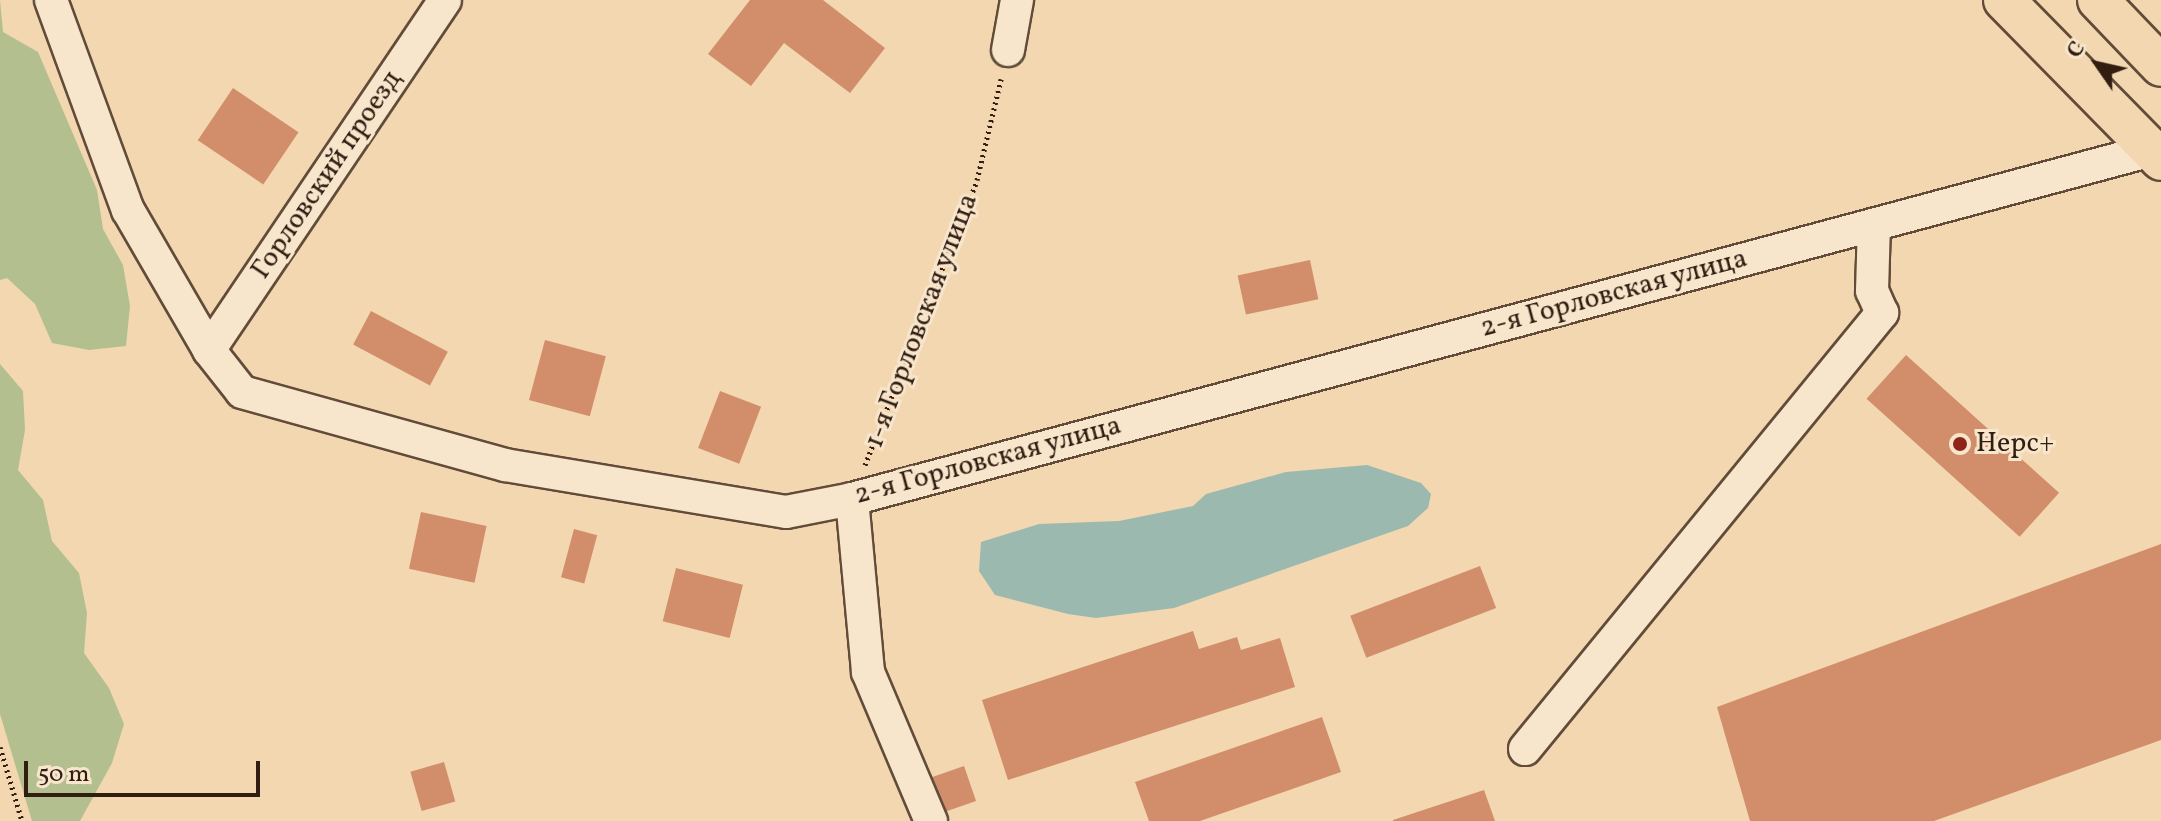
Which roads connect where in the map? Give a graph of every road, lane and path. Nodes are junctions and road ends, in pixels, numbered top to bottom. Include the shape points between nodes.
1 (51, 0) edge
2 (445, 0) edge
3 (1017, 0) edge
4 (2004, 0) edge
5 (2098, 0) edge
6 (1008, 50) joint
7 (2161, 66) edge
8 (2156, 155) edge
9 (1874, 225) junction
10 (209, 350) junction
11 (852, 499) junction
12 (0, 747) edge
13 (1525, 749) dead end
14 (22, 821) edge
15 (931, 821) edge

1 - 10 street, 2-я Горловская улица via 128,210
2 - 10 street, Горловский проезд
3 - 6 street
4 - 8 main road
5 - 7 main road
6 - 11 path, 1-я Горловская улица via 977,180
8 - 9 street, 2-я Горловская улица
9 - 11 street, 2-я Горловская улица
9 - 13 street via 1872,291 1882,313
10 - 11 street, 2-я Горловская улица via 242,392 505,465 786,512
11 - 15 street via 868,672
12 - 14 path

